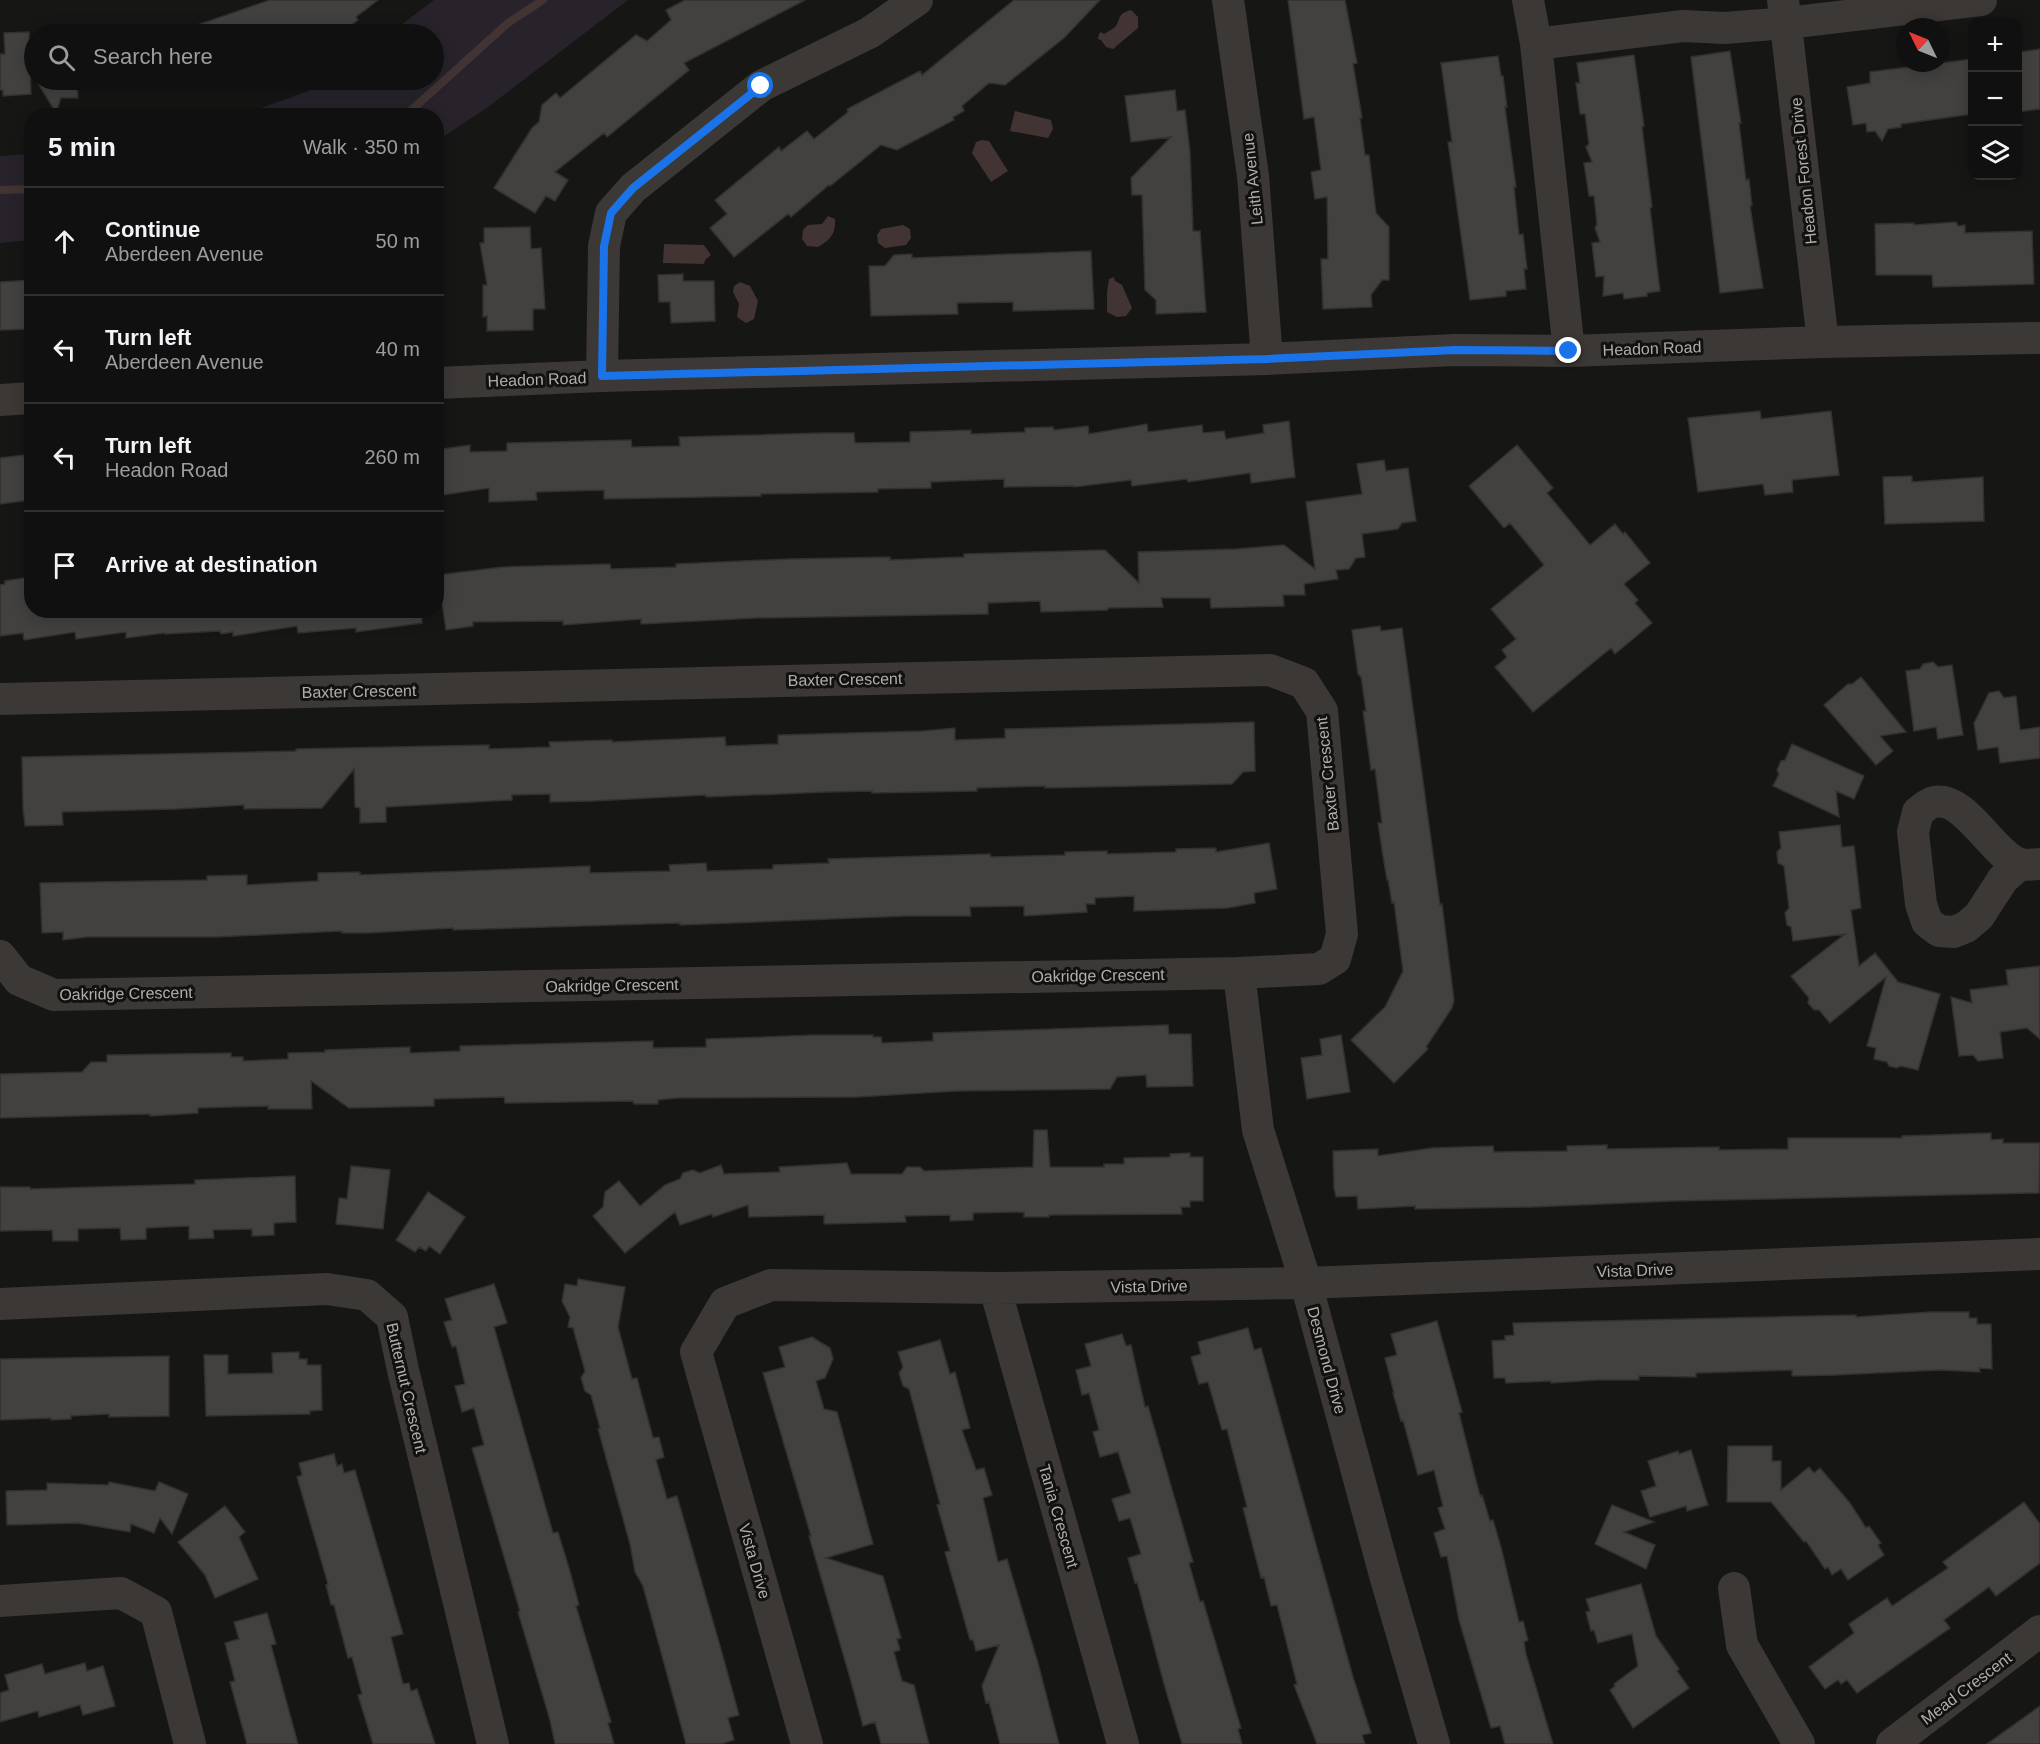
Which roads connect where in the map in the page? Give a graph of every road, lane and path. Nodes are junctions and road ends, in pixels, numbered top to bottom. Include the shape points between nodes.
1 (917, 0) edge
2 (1228, 0) edge
3 (1528, 0) edge
4 (1981, 0) edge
5 (1785, 11) edge
6 (1536, 44) junction
7 (2040, 338) edge
8 (1823, 342) junction
9 (1569, 351) junction
10 (1267, 359) junction
11 (602, 376) junction
12 (444, 383) edge
13 (24, 398) edge
14 (0, 400) edge
15 (0, 699) edge
16 (0, 956) edge
17 (1239, 973) junction
18 (2040, 1254) edge
19 (1306, 1283) junction
20 (995, 1288) junction
21 (0, 1304) edge
22 (1734, 1588) dead end
23 (0, 1601) edge
24 (2040, 1631) edge
25 (190, 1744) edge
26 (494, 1744) edge
27 (807, 1744) edge
28 (1123, 1744) edge
29 (1434, 1744) edge
30 (1799, 1744) edge
31 (1892, 1744) edge

1 - 11 street via 868,33 761,86 633,188 611,213 604,246
2 - 10 street, Leith Avenue via 1253,176
3 - 6 street
4 - 5 street
5 - 6 street via 1725,28 1683,26
5 - 8 street, Headon Forest Drive
6 - 9 street
7 - 8 street, Headon Road
8 - 9 street, Headon Road
9 - 10 street, Headon Road via 1455,350
10 - 11 street, Headon Road
11 - 12 street, Headon Road
13 - 14 street
15 - 17 street, Baxter Crescent via 1270,670 1304,683 1322,711 1342,934 1335,959 1319,969
16 - 17 street, Oakridge Crescent via 19,980 54,996
17 - 19 street, Desmond Drive via 1258,1130
18 - 19 street, Vista Drive
19 - 20 street, Vista Drive
19 - 29 street, Desmond Drive
20 - 27 street, Vista Drive via 771,1285 725,1303 696,1352
20 - 28 street, Tania Crescent
21 - 26 street, Butternut Crescent via 327,1288 367,1295 392,1317
22 - 30 street via 1742,1645
23 - 25 street via 121,1593 156,1612
24 - 31 street, Mead Crescent

